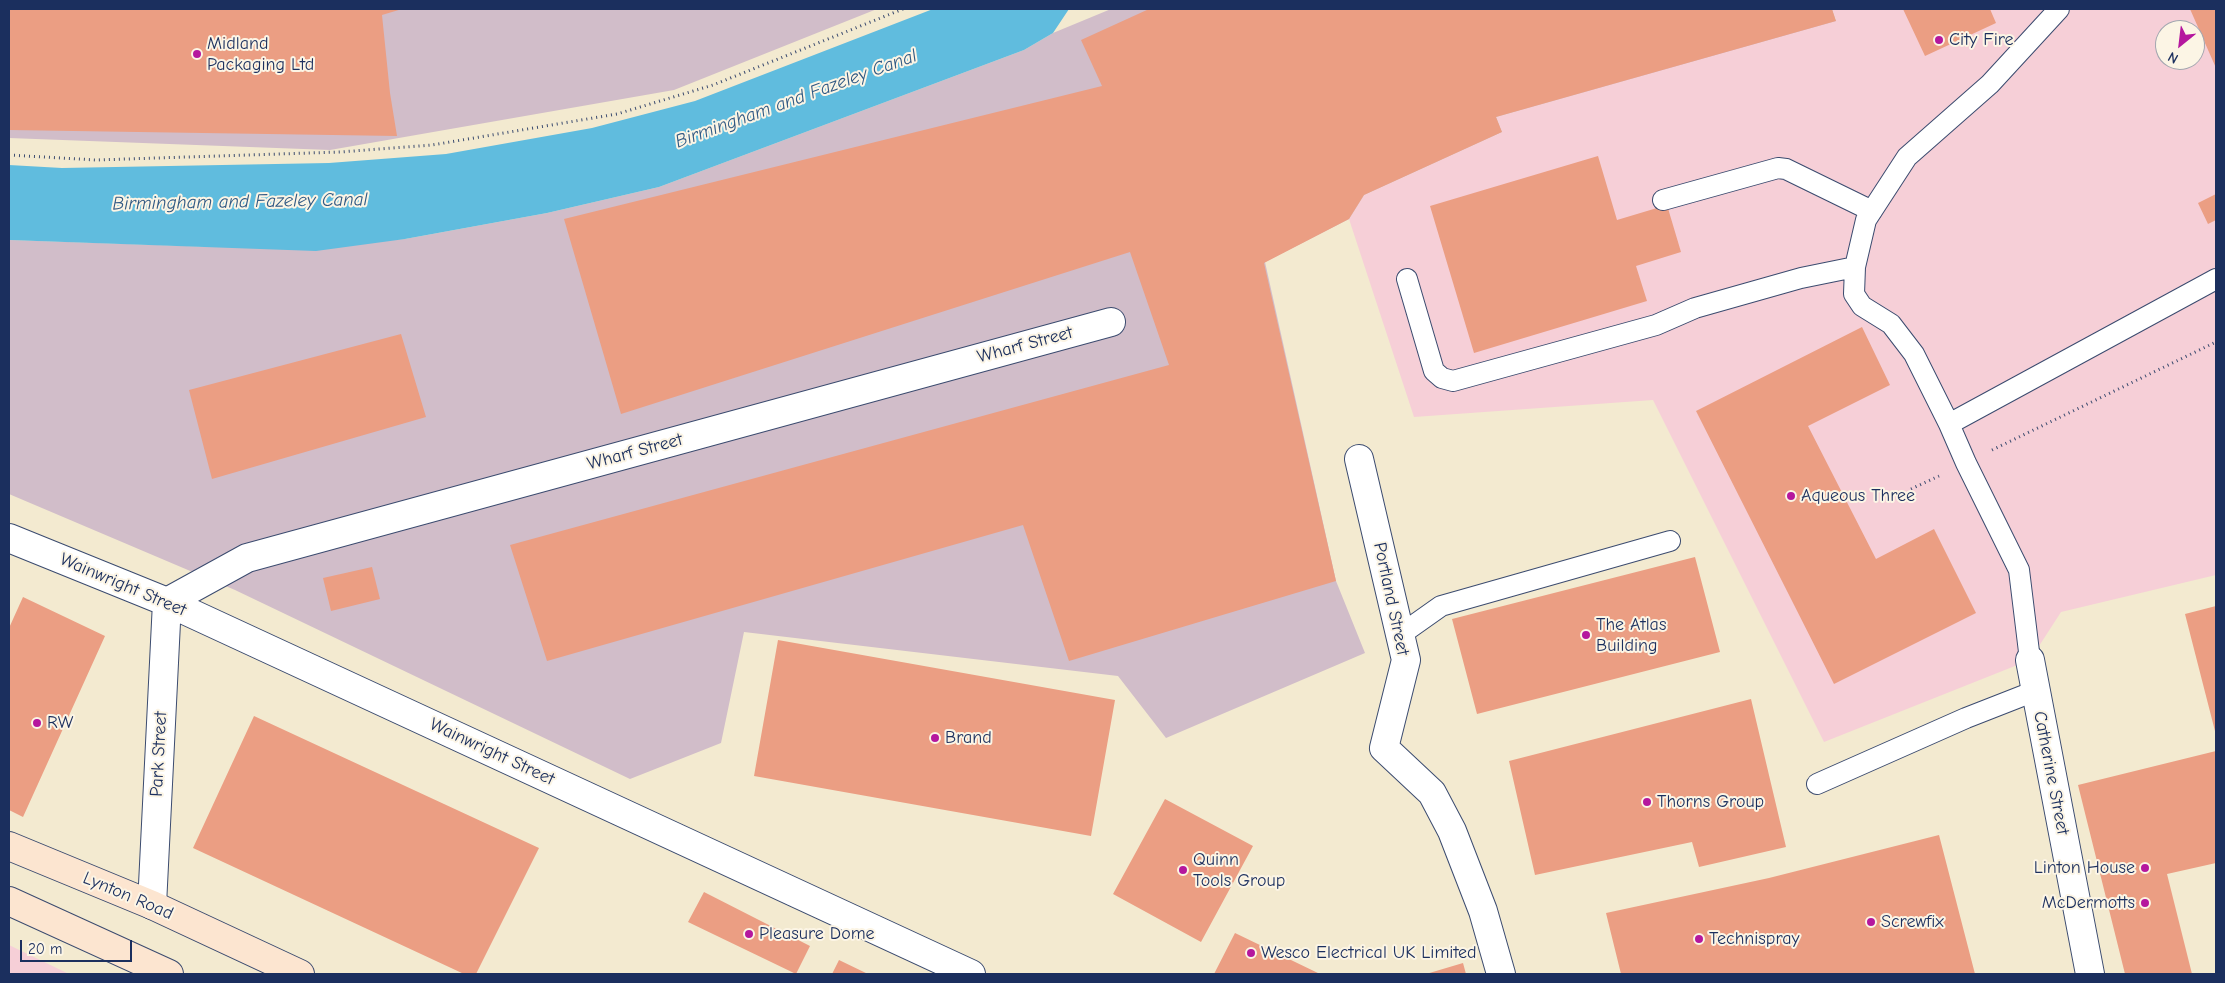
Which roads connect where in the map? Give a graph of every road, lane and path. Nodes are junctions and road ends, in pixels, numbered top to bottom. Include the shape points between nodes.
1 (903, 9) edge
2 (2059, 9) edge
3 (9, 155) edge
4 (1663, 200) dead end
5 (1872, 211) junction
6 (1855, 267) junction
7 (1407, 279) dead end
8 (2216, 279) edge
9 (1111, 322) dead end
10 (2216, 342) edge
11 (1949, 424) junction
12 (1359, 459) dead end
13 (1966, 463) junction
14 (1911, 489) dead end
15 (9, 538) edge
16 (1670, 541) dead end
17 (166, 602) junction
18 (1400, 635) junction
19 (2030, 660) joint
20 (2035, 691) junction
21 (1817, 784) dead end
22 (9, 846) edge
23 (9, 901) edge
24 (152, 905) junction
25 (169, 974) edge
26 (300, 974) edge
27 (972, 974) edge
28 (1501, 974) edge
29 (2090, 974) edge

1 - 3 path via 713,85 617,114 432,145 340,152 96,160
2 - 5 lane via 1990,84 1907,157
4 - 5 lane via 1778,168
5 - 6 lane via 1866,220
6 - 7 lane via 1801,278 1694,308 1656,325 1453,381 1434,371
6 - 11 lane via 1854,294 1862,306 1892,324 1914,354
8 - 11 lane
9 - 17 street, Wharf Street via 247,558
10 - 13 path
11 - 13 lane
12 - 18 street, Portland Street
13 - 14 path
13 - 19 lane via 2019,570
15 - 17 street, Wainwright Street
16 - 18 lane via 1441,606
17 - 24 street, Park Street
17 - 27 street, Wainwright Street
18 - 28 street, Portland Street via 1406,660 1384,748 1432,794 1452,831 1484,911
19 - 20 street, Catherine Street
20 - 21 lane
20 - 29 street, Catherine Street
22 - 24 main road, Lynton Road
23 - 25 main road
24 - 26 main road, Lynton Road

